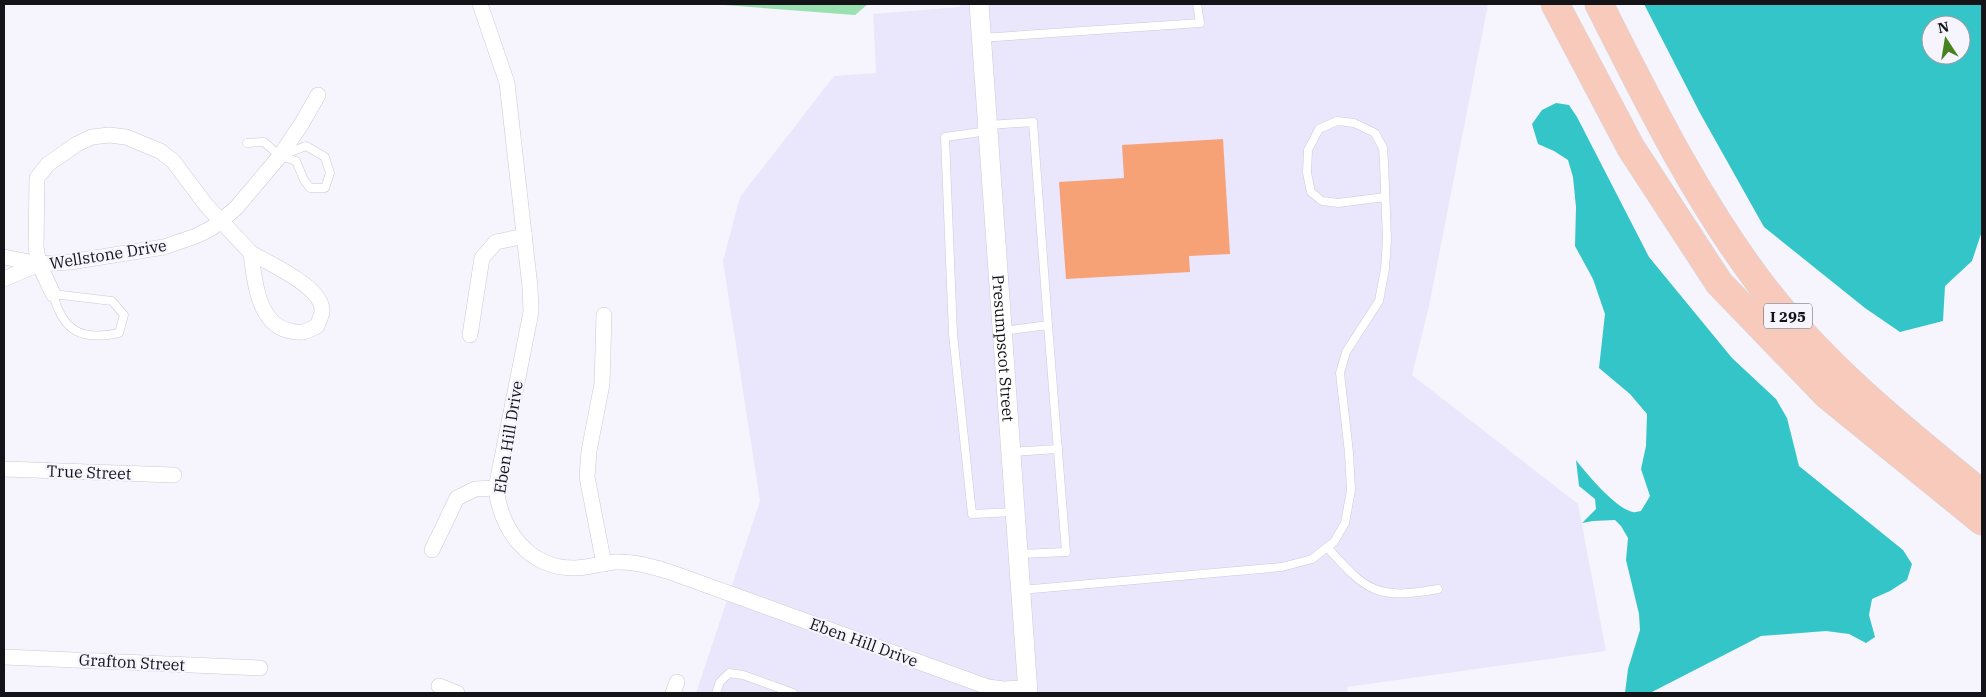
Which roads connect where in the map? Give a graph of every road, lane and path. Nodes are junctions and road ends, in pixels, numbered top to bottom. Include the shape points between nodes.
1 (480, 4) edge
2 (978, 4) edge
3 (1197, 4) edge
4 (1555, 4) edge
5 (1599, 4) edge
6 (981, 38) junction
7 (318, 95) dead end
8 (987, 128) junction
9 (247, 143) dead end
10 (280, 156) junction
11 (1385, 197) junction
12 (221, 222) junction
13 (525, 236) junction
14 (251, 253) junction
15 (4, 257) edge
16 (39, 264) junction
17 (4, 279) edge
18 (52, 294) junction
19 (604, 315) dead end
20 (1048, 325) junction
21 (1002, 330) junction
22 (470, 335) dead end
23 (1058, 449) junction
24 (1010, 452) junction
25 (4, 469) edge
26 (174, 475) dead end
27 (496, 488) junction
28 (1982, 494) edge
29 (1014, 512) junction
30 (1982, 521) edge
31 (1327, 547) junction
32 (432, 550) dead end
33 (1017, 554) junction
34 (604, 564) junction
35 (1438, 589) dead end
36 (1020, 590) junction
37 (4, 656) edge
38 (260, 668) dead end
39 (439, 686) dead end
40 (1027, 691) edge
41 (457, 693) edge
42 (716, 693) edge
43 (793, 693) edge

1 - 13 street, Eben Hill Drive via 507,83
2 - 6 street, Presumpscot Street
3 - 6 lane via 1200,23
4 - 30 highway, I 295 via 1631,148 1719,283 1827,395
5 - 28 highway, I 295 via 1690,177 1763,287 1847,380
6 - 8 street, Presumpscot Street
7 - 10 street, Wellstone Drive
8 - 20 lane via 1033,122
8 - 21 street, Presumpscot Street
8 - 29 lane via 945,137 953,334 972,514
9 - 10 lane via 264,142
10 - 10 lane via 296,161 310,188 325,188 330,173 325,157 306,146
10 - 12 street, Wellstone Drive
11 - 11 lane via 1322,201 1311,192 1308,150 1319,129 1336,121 1354,123 1375,133 1383,148
11 - 31 lane via 1387,239 1379,301 1346,352 1340,374 1351,490 1345,522 1334,542
12 - 14 street
12 - 16 street, Wellstone Drive via 196,236 164,247
12 - 16 street via 173,161 160,151 126,137 92,137 48,164 37,178 36,247
13 - 22 street via 496,242 482,258
13 - 27 street, Eben Hill Drive via 531,312
14 - 14 street via 257,290 271,321 285,330 302,333 317,326 322,310 317,294
15 - 16 street
16 - 17 street, Wellstone Drive
16 - 18 street, Wellstone Drive
18 - 18 lane via 58,312 69,326 84,334 101,337 119,333 124,315 112,301
19 - 34 street via 602,384 587,477
20 - 21 lane
20 - 23 lane
21 - 24 street, Presumpscot Street
23 - 24 lane
23 - 33 lane via 1066,552
24 - 29 street, Presumpscot Street
25 - 26 street, True Street
27 - 32 street via 475,489 457,498
27 - 34 street, Eben Hill Drive via 498,506 513,537 540,561 576,568
29 - 33 street, Presumpscot Street
31 - 35 lane via 1371,589 1398,594
31 - 36 lane via 1312,558 1282,567
33 - 36 street, Presumpscot Street
34 - 40 street, Eben Hill Drive via 631,563 670,572 988,688
36 - 40 street, Presumpscot Street
37 - 38 street, Grafton Street
39 - 41 street
42 - 43 lane via 720,682 729,673

